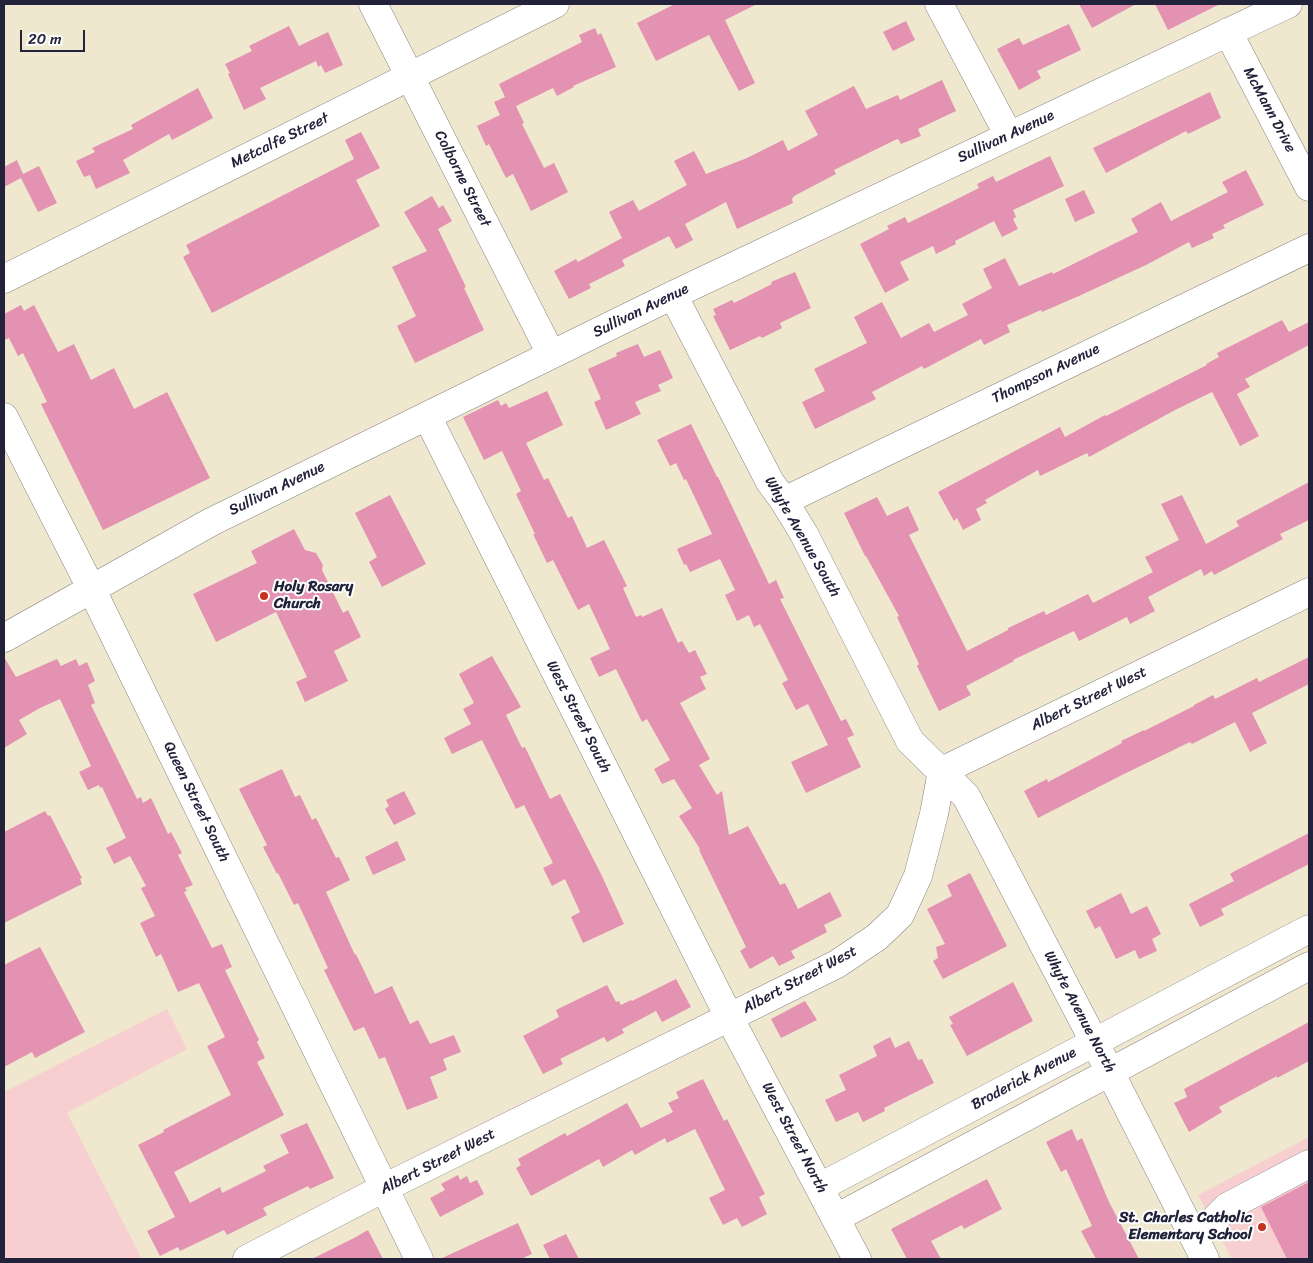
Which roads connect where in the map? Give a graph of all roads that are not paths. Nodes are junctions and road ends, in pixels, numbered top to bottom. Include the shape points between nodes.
1 (373, 4) edge
2 (555, 4) edge
3 (939, 4) edge
4 (1288, 4) edge
5 (1228, 32) junction
6 (410, 76) junction
7 (1009, 136) junction
8 (1309, 187) edge
9 (1309, 248) edge
10 (4, 278) edge
11 (673, 295) junction
12 (551, 354) junction
13 (427, 416) junction
14 (4, 417) edge
15 (784, 501) junction
16 (92, 588) junction
17 (1309, 592) edge
18 (4, 638) edge
19 (942, 771) junction
20 (1309, 930) edge
21 (1309, 966) edge
22 (729, 1017) junction
23 (1094, 1042) junction
24 (1110, 1072) junction
25 (1309, 1164) edge
26 (820, 1187) junction
27 (384, 1188) junction
28 (836, 1218) junction
29 (1200, 1249) edge
30 (247, 1259) edge
31 (419, 1259) edge
32 (857, 1259) edge

1 - 6 street, Colborne Street
2 - 6 street, Metcalfe Street
3 - 7 street
4 - 5 street, Sullivan Avenue
5 - 7 street, Sullivan Avenue
5 - 8 street, McMann Drive
6 - 10 street, Metcalfe Street
6 - 12 street, Colborne Street
7 - 11 street, Sullivan Avenue
9 - 15 street, Thompson Avenue
11 - 12 street, Sullivan Avenue
11 - 15 street, Whyte Avenue South via 770,482
12 - 13 street, Sullivan Avenue
13 - 16 street, Sullivan Avenue via 211,522
13 - 22 street, West Street South
14 - 16 street, Queen Street South
15 - 19 street, Whyte Avenue South via 910,741
16 - 18 street, Sullivan Avenue
16 - 27 street, Queen Street South
17 - 19 street, Albert Street West
19 - 22 street, Albert Street West via 918,876 900,915 877,937 837,964
19 - 23 street, Whyte Avenue North via 966,796
20 - 23 street, Broderick Avenue
21 - 24 street
22 - 26 street, West Street North
22 - 27 street, Albert Street West
23 - 24 street, Whyte Avenue North
23 - 26 street, Broderick Avenue
24 - 28 street
24 - 29 street, Whyte Avenue North
25 - 29 street via 1227,1207
26 - 28 street, West Street North
27 - 30 street, Albert Street West
27 - 31 street, Queen Street South
28 - 32 street, West Street North

